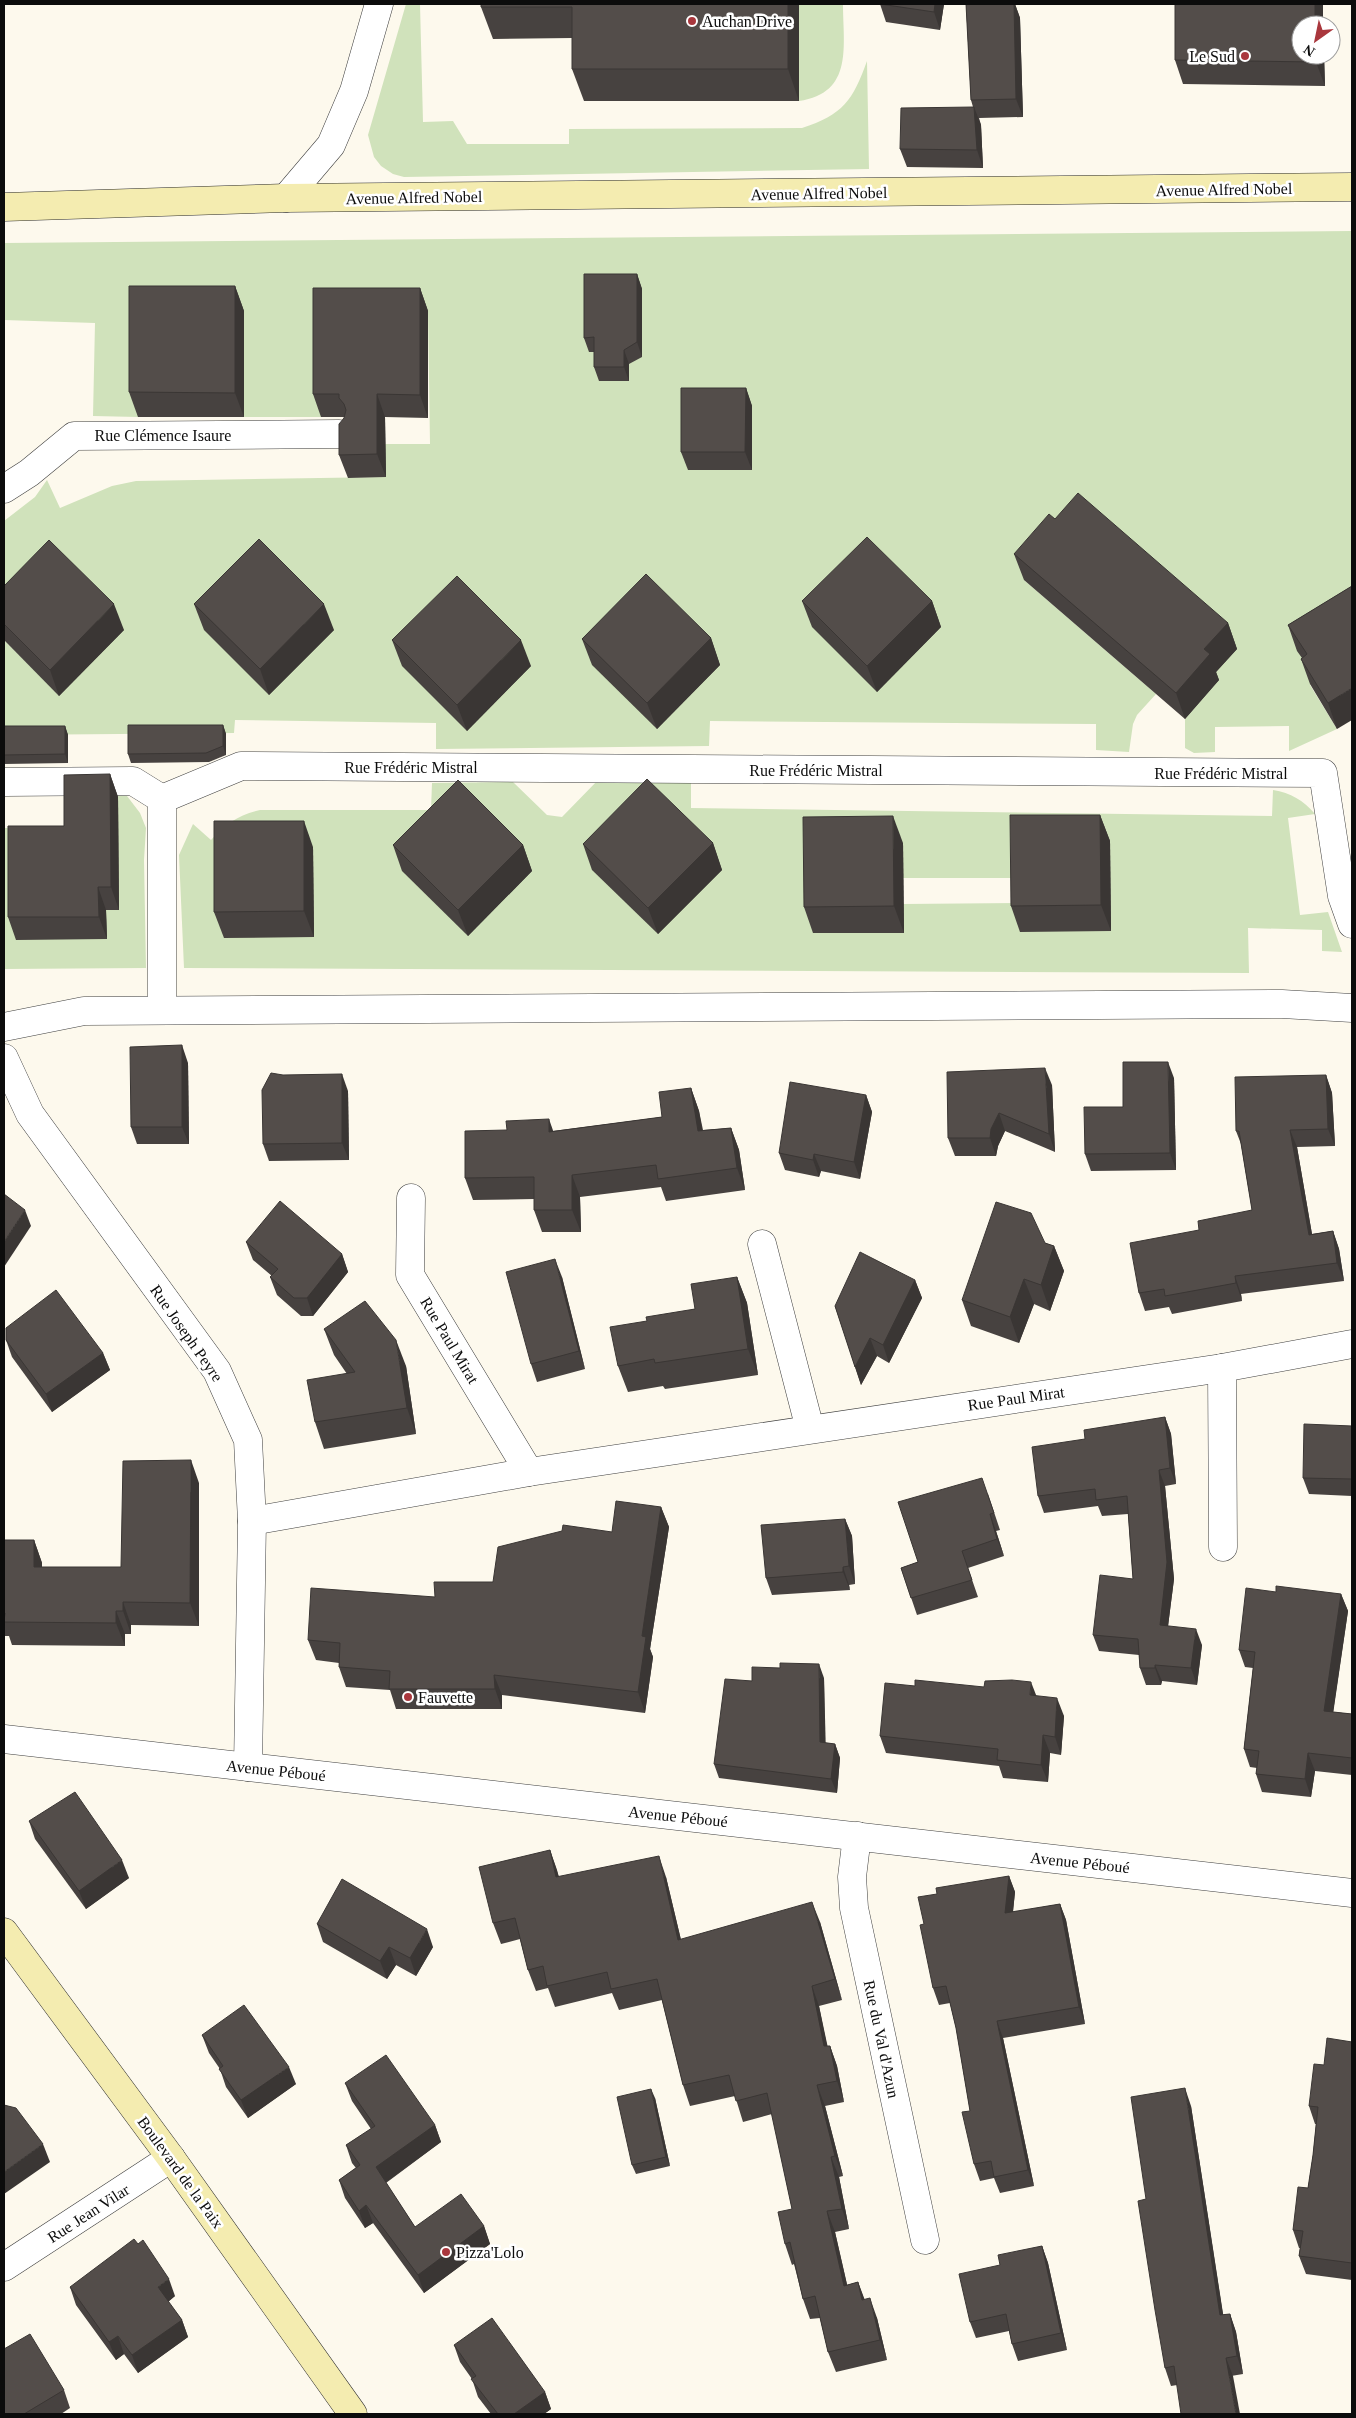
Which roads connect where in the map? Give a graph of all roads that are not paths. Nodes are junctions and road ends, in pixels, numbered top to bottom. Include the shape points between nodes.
1 (379, 4) edge
2 (1352, 187) edge
3 (286, 198) junction
4 (4, 207) edge
5 (339, 434) edge
6 (4, 488) edge
7 (4, 782) edge
8 (162, 799) junction
9 (1352, 924) edge
10 (1352, 1008) edge
11 (162, 1010) junction
12 (4, 1027) edge
13 (4, 1058) edge
14 (411, 1198) dead end
15 (762, 1244) dead end
16 (1352, 1344) edge
17 (1222, 1368) junction
18 (810, 1429) junction
19 (529, 1472) junction
20 (252, 1521) junction
21 (1223, 1547) dead end
22 (4, 1739) edge
23 (248, 1767) junction
24 (857, 1836) junction
25 (1352, 1892) edge
26 (4, 1932) edge
27 (171, 2158) junction
28 (925, 2240) dead end
29 (4, 2267) edge
30 (354, 2414) edge

1 - 3 street via 354,90 331,145
2 - 3 main road, Avenue Alfred Nobel
3 - 4 main road, Avenue Alfred Nobel
5 - 6 street, Rue Clémence Isaure via 74,436 29,473
7 - 8 street via 133,781
8 - 9 street, Rue Frédéric Mistral via 240,766 1323,773 1342,896
8 - 11 street
10 - 11 street via 1272,1004
11 - 12 street via 84,1011
13 - 20 street, Rue Joseph Peyre via 30,1114 217,1371 248,1440
14 - 19 street, Rue Paul Mirat via 410,1275
15 - 18 street
16 - 17 street, Rue Paul Mirat
17 - 18 street, Rue Paul Mirat
17 - 21 street
18 - 19 street, Rue Paul Mirat
19 - 20 street, Rue Paul Mirat
20 - 23 street, Rue Joseph Peyre
22 - 23 street, Avenue Péboué
23 - 24 street, Avenue Péboué
24 - 25 street, Avenue Péboué
24 - 28 street, Rue du Val d'Azun via 852,1877 854,1908
26 - 27 main road, Boulevard de la Paix
27 - 29 street, Rue Jean Vilar
27 - 30 main road, Boulevard de la Paix

